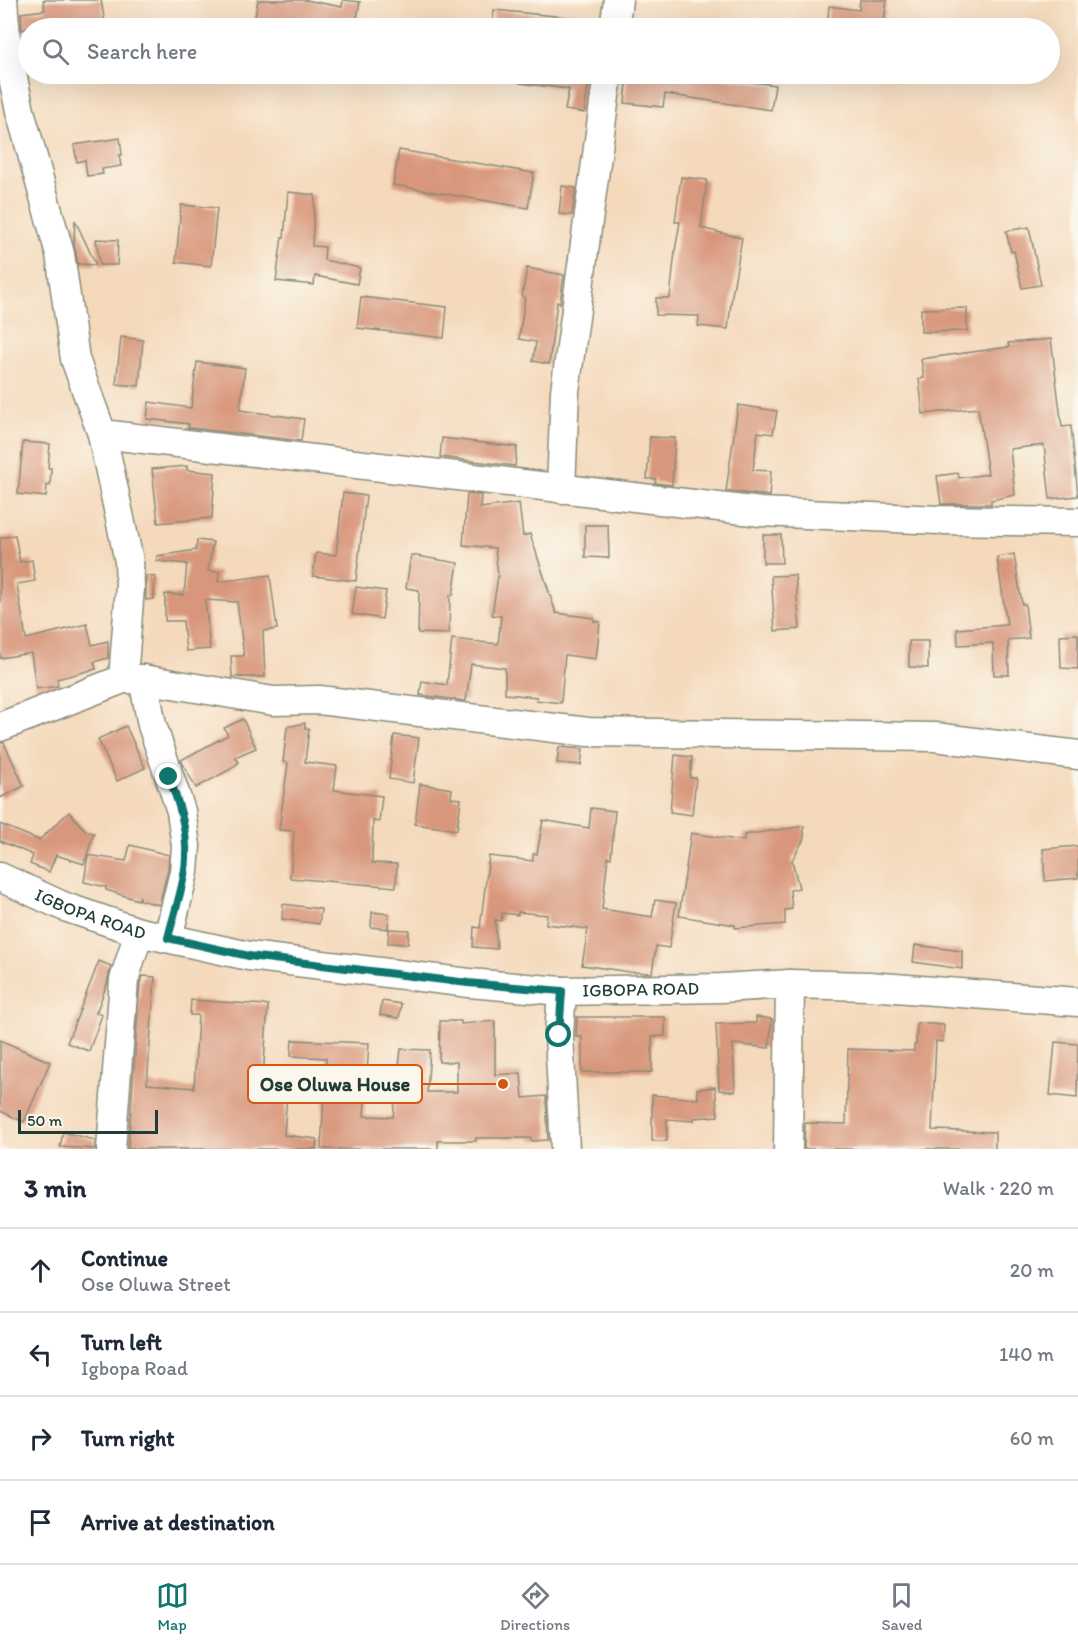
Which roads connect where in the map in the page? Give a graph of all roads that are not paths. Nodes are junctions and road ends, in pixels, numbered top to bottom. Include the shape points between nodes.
1 (3, 0) edge
2 (618, 0) edge
3 (615, 18) edge
4 (607, 84) edge
5 (102, 434) junction
6 (561, 489) junction
7 (1078, 522) edge
8 (133, 679) junction
9 (0, 726) edge
10 (1078, 755) edge
11 (0, 877) edge
12 (139, 932) junction
13 (168, 938) junction
14 (790, 984) junction
15 (562, 991) junction
16 (1078, 1002) edge
17 (111, 1149) edge
18 (565, 1149) edge
19 (788, 1149) edge

1 - 5 street via 20,111 60,254 75,359
2 - 3 street
4 - 6 street via 565,391
5 - 6 street
5 - 8 street via 129,561
6 - 7 street via 761,512
8 - 9 street
8 - 10 street via 273,701 319,700 588,732 935,737
8 - 13 street via 181,811 186,846 184,872
11 - 12 street, IGBOPA ROAD via 65,907
12 - 13 street, IGBOPA ROAD
12 - 17 street via 124,980
13 - 15 street, IGBOPA ROAD via 249,956
14 - 15 street, IGBOPA ROAD
14 - 16 street, IGBOPA ROAD
14 - 19 street
15 - 18 street via 559,1035

